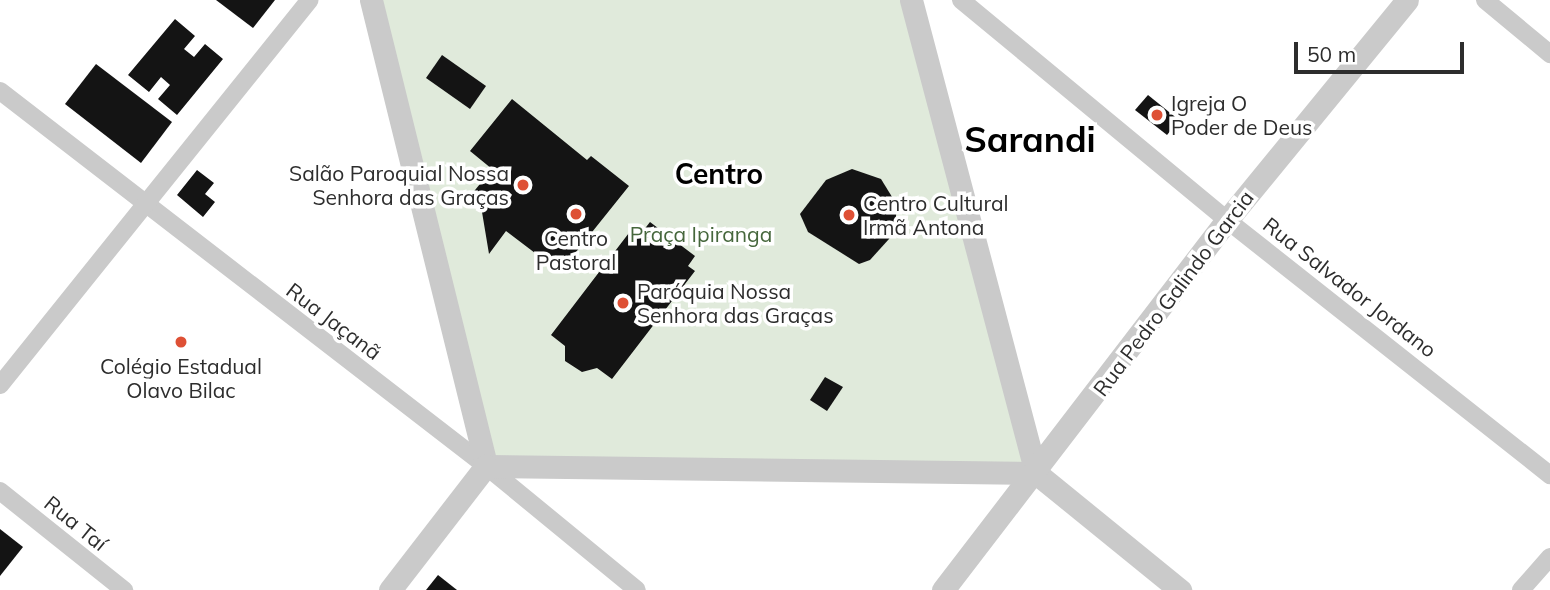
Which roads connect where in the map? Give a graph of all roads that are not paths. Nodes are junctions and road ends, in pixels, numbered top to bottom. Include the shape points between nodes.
1 (309, 0) edge
2 (371, 0) edge
3 (911, 0) edge
4 (961, 0) edge
5 (1407, 0) edge
6 (1485, 0) edge
7 (1550, 54) edge
8 (0, 91) edge
9 (145, 205) junction
10 (1227, 220) junction
11 (0, 385) edge
12 (486, 466) junction
13 (1037, 473) junction
14 (1550, 475) edge
15 (0, 491) edge
16 (1550, 557) edge
17 (124, 590) edge
18 (390, 590) edge
19 (637, 590) edge
20 (943, 590) edge
21 (1180, 590) edge
22 (1521, 590) edge

1 - 9 street
2 - 12 street
3 - 13 street
4 - 10 street, Rua Salvador Jordano
5 - 10 street, Rua Pedro Galindo Garcia
6 - 7 street
8 - 9 street, Rua Jaçanã
9 - 11 street
9 - 12 street, Rua Jaçanã
10 - 13 street, Rua Pedro Galindo Garcia
10 - 14 street, Rua Salvador Jordano
12 - 13 street
12 - 18 street
12 - 19 street, Rua Jaçanã
13 - 20 street, Rua Pedro Galindo Garcia
13 - 21 street
15 - 17 street, Rua Taí
16 - 22 street

